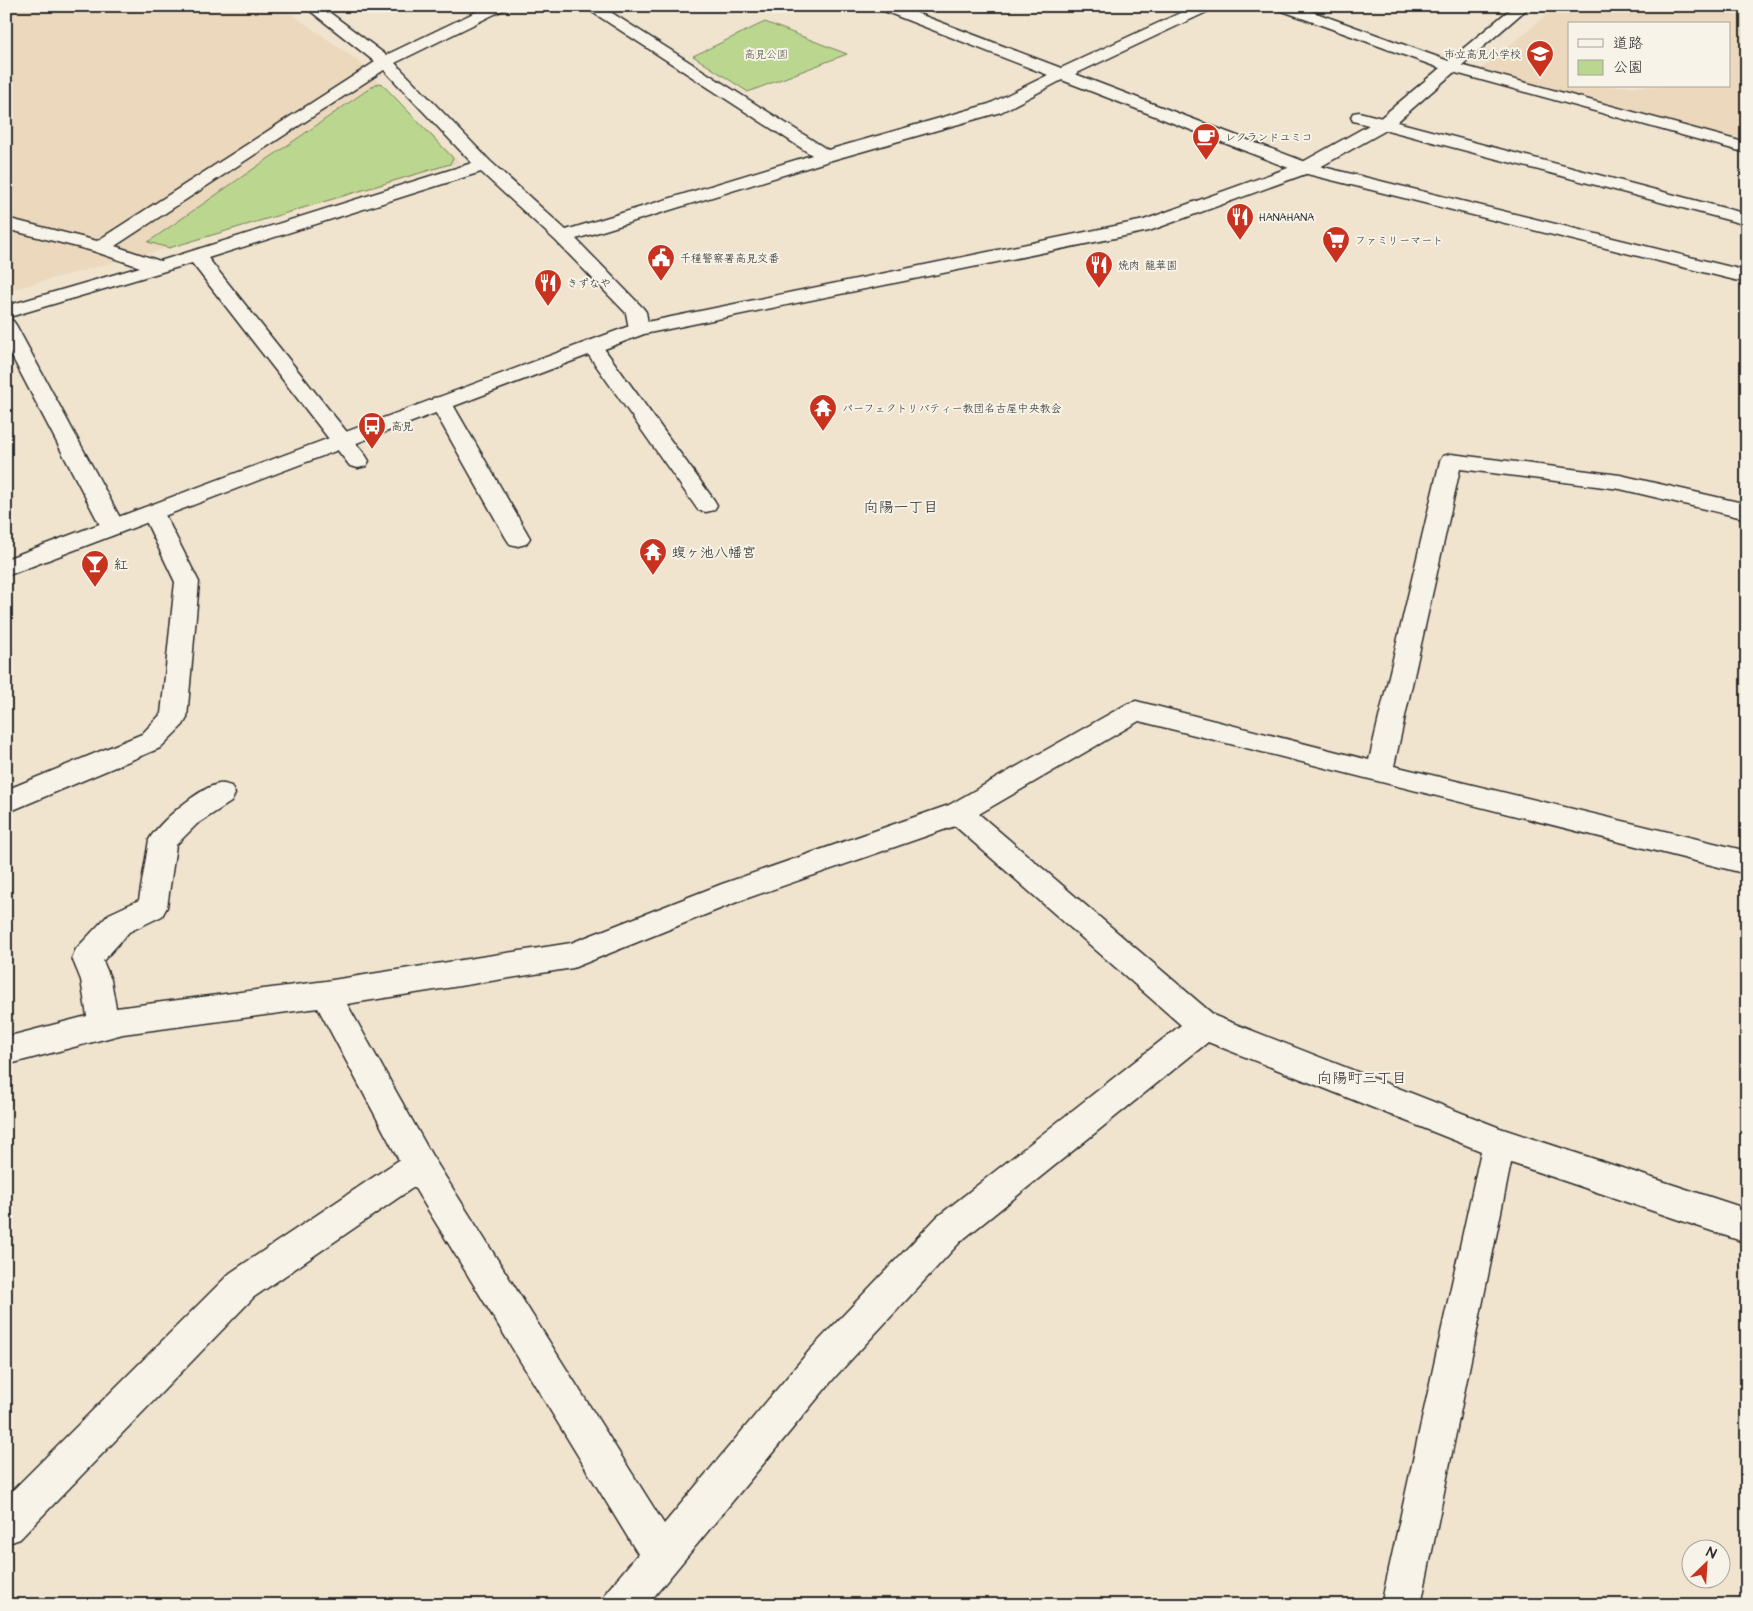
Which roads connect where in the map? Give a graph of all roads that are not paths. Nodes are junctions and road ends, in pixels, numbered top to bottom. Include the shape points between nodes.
1 (311, 6) edge
2 (500, 6) edge
3 (590, 6) edge
4 (884, 6) edge
5 (1208, 6) edge
6 (1282, 6) edge
7 (1523, 6) edge
8 (385, 62) junction
9 (1451, 67) junction
10 (1062, 74) junction
11 (1359, 117) dead end
12 (1384, 124) junction
13 (1747, 148) edge
14 (826, 156) junction
15 (484, 165) junction
16 (1305, 168) junction
17 (1747, 220) edge
18 (6, 223) edge
19 (563, 237) junction
20 (100, 247) junction
21 (196, 255) junction
22 (160, 267) junction
23 (1747, 277) edge
24 (6, 312) edge
25 (6, 325) edge
26 (640, 329) junction
27 (593, 346) junction
28 (441, 404) junction
29 (341, 441) junction
30 (358, 461) dead end
31 (706, 505) dead end
32 (1747, 512) edge
33 (153, 513) junction
34 (113, 527) junction
35 (518, 538) dead end
36 (6, 568) edge
37 (1379, 773) junction
38 (221, 794) dead end
39 (6, 802) edge
40 (958, 812) junction
41 (1747, 863) edge
42 (326, 994) junction
43 (104, 1025) junction
44 (1204, 1026) junction
45 (7, 1048) edge
46 (1499, 1144) junction
47 (419, 1165) junction
48 (1747, 1226) edge
49 (6, 1526) edge
50 (662, 1557) junction
51 (621, 1605) edge
52 (1401, 1605) edge

1 - 8 street
2 - 8 street
3 - 14 street
4 - 10 street
5 - 10 street
6 - 9 street
7 - 9 street
8 - 15 street
8 - 20 street
9 - 12 street
9 - 13 street
10 - 14 street via 995,108
10 - 16 street
11 - 12 street
12 - 16 street
12 - 17 street
14 - 19 street
15 - 19 street
15 - 21 street
16 - 23 street
16 - 26 street via 1150,225
18 - 20 street
19 - 26 street via 636,312
20 - 22 street
21 - 22 street
21 - 29 street
22 - 24 street
25 - 34 street
26 - 27 street
27 - 28 street
27 - 31 street
28 - 29 street
28 - 35 street
29 - 30 street
29 - 33 street
32 - 37 street via 1620,482 1451,461
33 - 34 street
33 - 39 street via 187,582 174,718 151,740
34 - 36 street
37 - 40 street via 1136,711
37 - 41 street
38 - 43 street via 187,816 164,840 152,907 119,922 87,958 96,980
40 - 42 street via 732,892 573,955
40 - 44 street
42 - 43 street
42 - 47 street
43 - 45 street
44 - 46 street
44 - 50 street via 949,1229 822,1364
46 - 48 street
46 - 52 street
47 - 49 street via 242,1285
47 - 50 street
50 - 51 street

